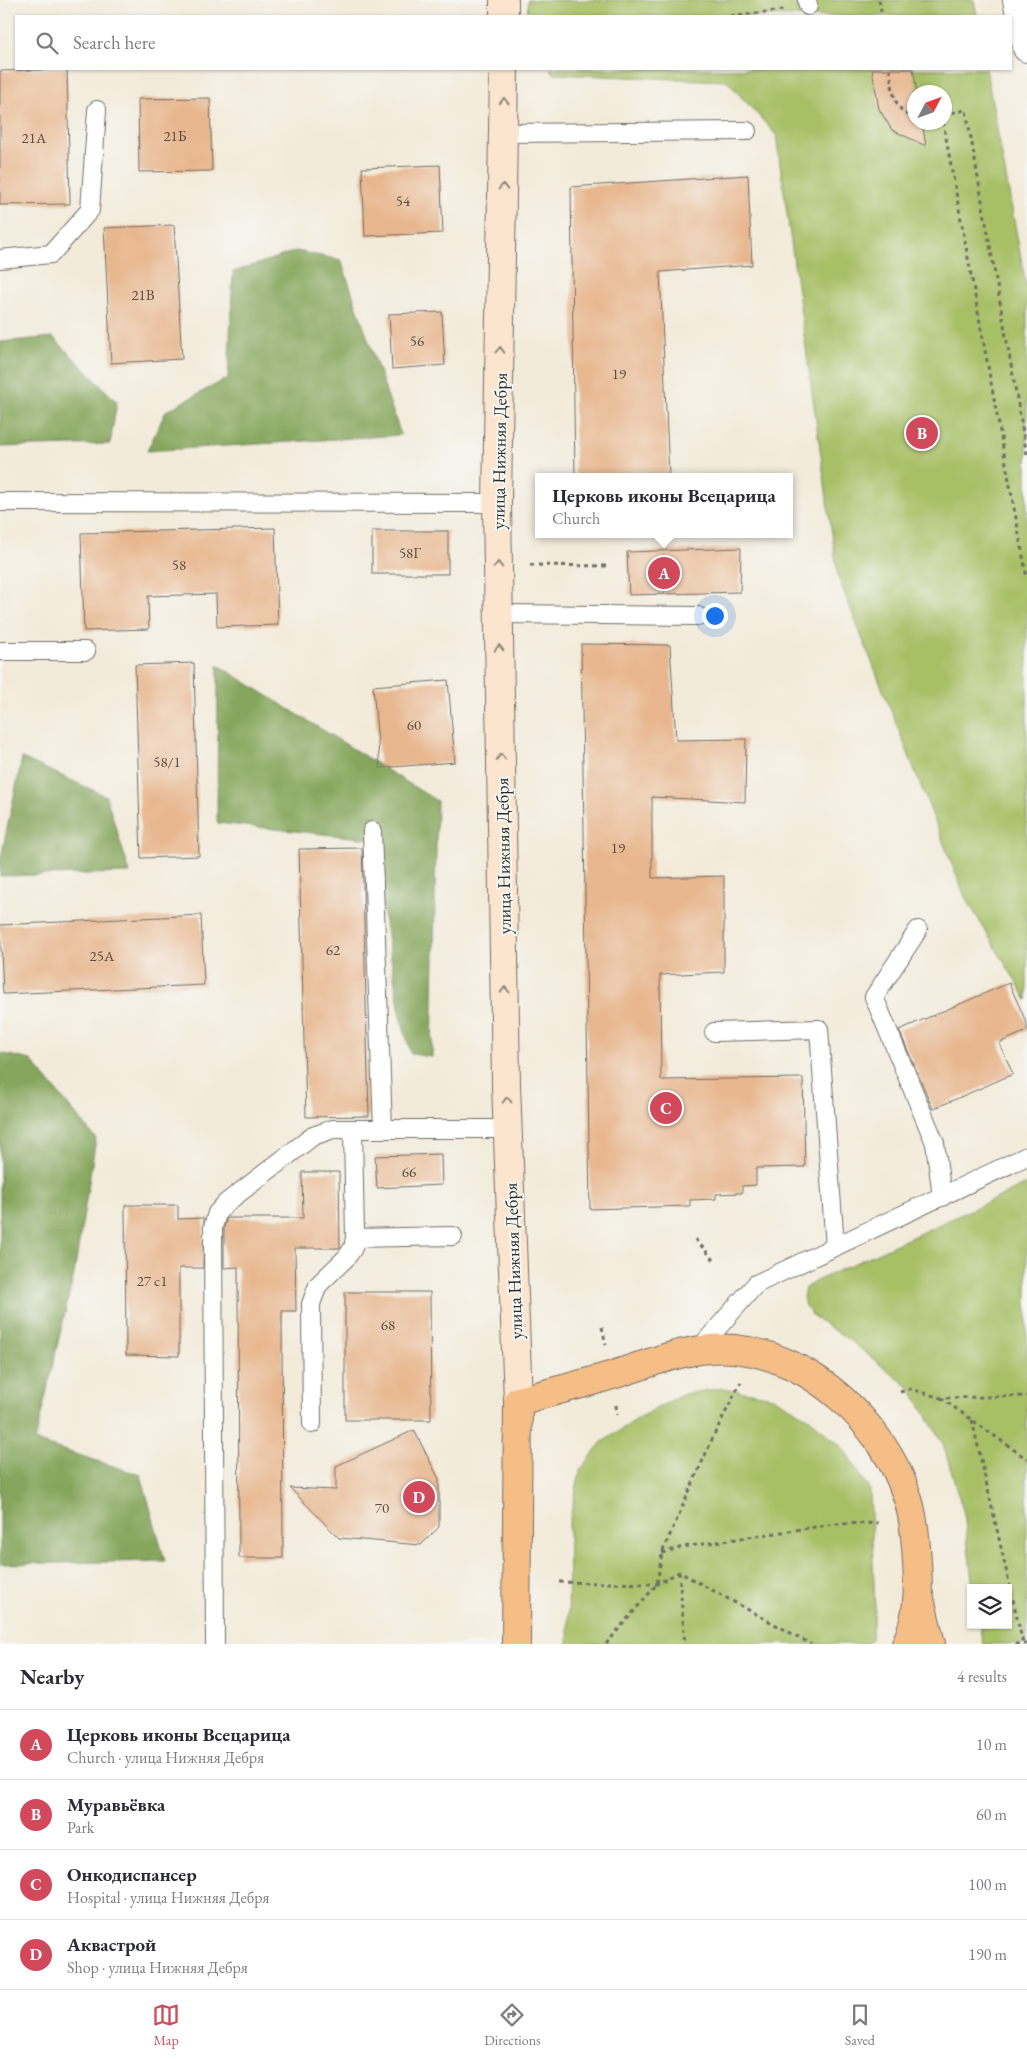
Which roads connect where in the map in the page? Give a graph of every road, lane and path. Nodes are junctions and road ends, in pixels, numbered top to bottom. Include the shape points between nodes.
1 (504, 0) edge
2 (879, 0) edge
3 (1017, 0) edge
4 (808, 3) edge
5 (504, 15) edge
6 (737, 15) edge
7 (882, 15) edge
8 (1027, 48) edge
9 (504, 70) edge
10 (890, 70) edge
11 (97, 110) dead end
12 (952, 113) edge
13 (907, 114) edge
14 (944, 130) edge
15 (747, 131) dead end
16 (504, 133) junction
17 (0, 259) edge
18 (1027, 455) edge
19 (0, 502) edge
20 (497, 503) junction
21 (530, 565) dead end
22 (606, 566) dead end
23 (1027, 578) edge
24 (499, 614) junction
25 (698, 616) dead end
26 (0, 651) edge
27 (86, 651) dead end
28 (372, 831) dead end
29 (918, 930) dead end
30 (714, 1032) dead end
31 (353, 1129) junction
32 (383, 1129) junction
33 (508, 1129) junction
34 (1027, 1156) edge
35 (942, 1196) junction
36 (453, 1236) dead end
37 (355, 1238) junction
38 (695, 1239) dead end
39 (835, 1247) junction
40 (716, 1262) dead end
41 (699, 1349) junction
42 (741, 1382) dead end
43 (900, 1392) dead end
44 (1027, 1396) edge
45 (940, 1398) junction
46 (518, 1401) junction
47 (972, 1420) junction
48 (312, 1424) dead end
49 (1027, 1459) edge
50 (878, 1523) dead end
51 (662, 1553) junction
52 (679, 1572) junction
53 (559, 1582) dead end
54 (657, 1584) junction
55 (919, 1595) junction
56 (215, 1644) edge
57 (516, 1644) edge
58 (606, 1644) edge
59 (685, 1644) edge
60 (811, 1644) edge
61 (906, 1644) edge
62 (931, 1644) edge
63 (1015, 1644) edge
64 (1023, 1644) edge
65 (1027, 1644) edge

1 - 5 main road
2 - 7 path
3 - 8 street
4 - 6 path
16 -> 9 main road, улица Нижняя Дебря
10 - 13 path via 896,104
11 - 17 lane via 90,210 51,254
12 - 18 path via 966,110
14 - 23 path
15 - 16 lane
20 -> 16 main road, улица Нижняя Дебря
19 - 20 lane
24 -> 20 main road, улица Нижняя Дебря
21 - 22 path
24 - 25 lane
33 -> 24 main road, улица Нижняя Дебря
26 - 27 lane
28 - 32 lane
29 - 35 lane via 874,997 935,1143
30 - 39 lane via 820,1029
31 - 32 lane
31 - 37 lane
31 - 56 lane via 333,1129 313,1136 226,1203 213,1228
32 - 33 lane
33 - 46 main road, улица Нижняя Дебря
34 - 35 lane
35 - 39 lane
36 - 37 lane
37 - 48 lane via 347,1257 318,1285 311,1304
38 - 40 path
39 - 41 lane via 756,1284
41 - 46 main road
41 - 55 main road via 734,1349 778,1361 818,1381 863,1419 887,1453 907,1496
42 - 51 path
43 - 45 path via 911,1389
44 - 45 path
45 - 47 path
46 - 57 main road, улица Нижняя Дебря
47 - 49 path
47 - 64 path
50 - 51 path via 835,1524
51 - 54 path
52 - 54 path
52 - 59 path
52 - 60 path
53 - 54 path
54 - 58 path
55 - 61 main road via 913,1630
55 - 62 main road
63 - 64 path
64 - 65 path

